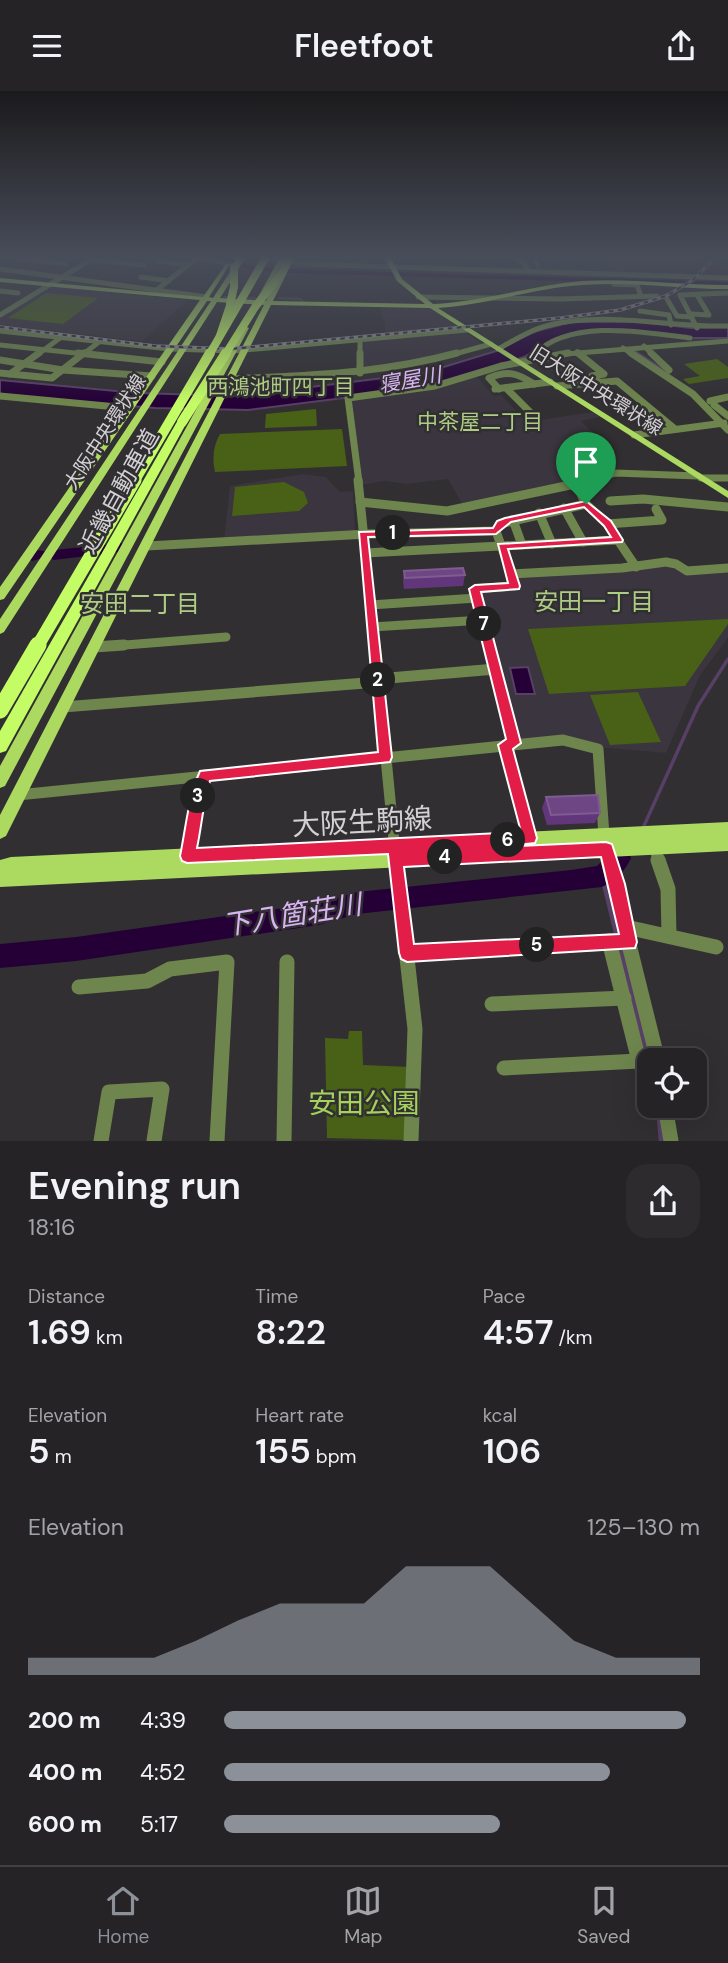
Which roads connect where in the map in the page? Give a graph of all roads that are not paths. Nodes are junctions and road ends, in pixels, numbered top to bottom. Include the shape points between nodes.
1 (6, 306) edge
2 (200, 306) edge
3 (212, 306) edge
4 (228, 306) edge
5 (237, 306) edge
6 (256, 306) edge
7 (257, 306) edge
8 (268, 306) edge
9 (431, 306) edge
10 (658, 306) edge
11 (675, 306) tunnel mouth
12 (682, 306) edge
13 (704, 306) edge
14 (13, 307) joint
15 (640, 311) dead end
16 (660, 313) junction
17 (0, 315) edge
18 (692, 316) junction
19 (671, 325) junction
20 (728, 326) edge
21 (697, 328) junction
22 (467, 330) junction
23 (0, 331) edge
24 (24, 334) junction
25 (60, 338) junction
26 (705, 339) dead end
27 (360, 340) junction
28 (728, 341) edge
29 (99, 342) junction
30 (215, 344) junction
31 (644, 346) junction
32 (2, 347) edge
33 (139, 347) junction
34 (496, 347) junction
35 (624, 348) junction
36 (170, 349) junction
37 (42, 350) junction
38 (184, 350) junction
39 (246, 350) junction
40 (233, 351) junction
41 (577, 352) junction
42 (82, 355) junction
43 (100, 357) junction
44 (536, 357) junction
45 (0, 360) edge
46 (124, 360) junction
47 (518, 361) junction
48 (162, 362) junction
49 (25, 364) junction
50 (63, 370) junction
51 (82, 371) junction
52 (0, 373) edge
53 (110, 373) junction
54 (360, 373) junction
55 (10, 374) junction
56 (670, 374) junction
57 (152, 376) junction
58 (231, 379) junction
59 (600, 383) junction
60 (534, 384) junction
61 (553, 384) junction
62 (500, 389) junction
63 (155, 391) joint
64 (0, 396) edge
65 (728, 397) edge
66 (710, 401) junction
67 (532, 414) dead end
68 (724, 417) edge
69 (117, 427) junction
70 (675, 429) junction
71 (634, 435) junction
72 (193, 453) junction
73 (700, 477) junction
74 (728, 478) edge
75 (577, 485) junction
76 (728, 495) edge
77 (85, 497) junction
78 (610, 501) dead end
79 (360, 502) junction
80 (586, 504) junction
81 (728, 507) edge
82 (564, 508) junction
83 (656, 509) dead end
84 (539, 513) junction
85 (142, 518) junction
86 (513, 520) junction
87 (607, 524) junction
88 (496, 531) junction
89 (363, 534) junction
90 (618, 540) junction
91 (583, 542) junction
92 (552, 544) junction
93 (522, 545) junction
94 (147, 546) junction
95 (502, 546) junction
96 (365, 553) junction
97 (45, 558) junction
98 (636, 567) junction
99 (728, 568) edge
100 (511, 574) junction
101 (0, 596) edge
102 (477, 599) junction
103 (370, 605) junction
104 (0, 607) edge
105 (59, 610) junction
106 (483, 620) junction
107 (372, 627) junction
108 (0, 629) edge
109 (226, 637) dead end
110 (94, 647) junction
111 (496, 669) junction
112 (378, 681) junction
113 (0, 700) edge
114 (63, 707) junction
115 (0, 711) edge
116 (509, 744) junction
117 (0, 746) edge
118 (385, 757) junction
119 (205, 775) junction
120 (3, 776) edge
121 (18, 795) junction
122 (728, 829) edge
123 (0, 831) edge
124 (624, 835) joint
125 (530, 838) junction
126 (652, 843) junction
127 (728, 843) edge
128 (608, 850) junction
129 (395, 853) junction
130 (187, 856) junction
131 (0, 868) edge
132 (0, 879) edge
133 (669, 936) junction
134 (620, 939) junction
135 (716, 947) dead end
136 (407, 953) junction
137 (287, 962) dead end
138 (79, 987) dead end
139 (624, 999) junction
140 (492, 1005) dead end
141 (653, 1048) edge
142 (504, 1068) dead end
143 (667, 1118) edge
144 (101, 1140) edge
145 (154, 1140) edge
146 (216, 1140) edge
147 (284, 1140) edge
148 (411, 1140) edge
149 (671, 1140) edge

1 - 14 street
2 - 36 main road
3 - 38 main road, 大阪中央環状線
4 - 30 highway, bridge
5 - 30 highway, 近畿自動車道, bridge
6 - 40 main road
7 - 117 highway, 近畿自動車道, bridge via 182,422
8 - 39 main road
9 - 22 main road, 旧大阪中央環状線
10 - 16 street
11 - 18 street via 677,317
12 - 18 street
13 - 18 street via 709,315
14 - 17 street
15 - 16 street
16 - 19 street via 669,315
18 - 21 street
19 - 21 street
19 - 34 street via 611,319 570,321 539,328
20 - 21 street
22 - 27 street
22 - 34 main road, 旧大阪中央環状線
23 - 24 street
24 - 25 street
24 - 32 street
25 - 29 street
25 - 37 street
26 - 44 street via 627,330 591,331 557,338 533,353
27 - 39 street
27 - 54 street
28 - 31 street
29 - 33 street
29 - 42 street
30 - 105 highway, 近畿自動車道, bridge
31 - 35 street
31 - 56 street
32 - 37 street
33 - 36 street
33 - 46 street
34 - 47 main road, 旧大阪中央環状線
34 - 54 street
35 - 41 street
35 - 56 street
36 - 38 street
36 - 48 main road
37 - 42 street
37 - 49 street
38 - 40 street
38 - 63 main road, 大阪中央環状線
39 - 40 street
39 - 58 main road
40 - 85 main road
41 - 44 street
41 - 59 street via 604,374 593,376
42 - 43 street
42 - 50 street
43 - 46 street
43 - 51 street
44 - 47 street
45 - 49 street
46 - 48 street
46 - 53 street
47 - 61 main road, 旧大阪中央環状線
47 - 79 street via 435,386 348,398
48 - 57 main road
49 - 50 street
49 - 55 street
50 - 51 street
50 - 55 street via 52,378
51 - 53 street
52 - 55 street
53 - 57 street
54 - 58 street
56 - 66 street
56 - 68 street
57 - 69 main road
58 - 72 main road
59 - 61 street
59 - 70 street via 617,381
60 - 61 street
60 - 62 street
60 - 62 street via 507,370 489,378
61 - 71 main road, 旧大阪中央環状線
62 - 67 street
63 - 77 main road, 大阪中央環状線
64 - 69 street via 117,407 121,410 111,425
65 - 66 street
66 - 68 street
68 - 70 street
69 - 77 main road
69 - 101 main road
70 - 71 street
71 - 73 main road, 旧大阪中央環状線
72 - 85 main road via 167,480
72 - 94 main road
73 - 74 street
73 - 75 street via 618,473
73 - 76 main road, 旧大阪中央環状線
75 - 79 street via 447,511
75 - 80 street
77 - 97 main road, 大阪中央環状線
78 - 81 street via 643,499
79 - 89 street
80 - 82 street
80 - 87 street
82 - 84 street
82 - 91 street
83 - 87 street via 662,520
84 - 86 street
84 - 92 street
85 - 110 main road
85 - 120 main road
86 - 88 street
86 - 93 street
87 - 90 street
88 - 89 street
88 - 95 street
89 - 94 street
89 - 96 street
90 - 91 street
90 - 98 street
91 - 92 street
92 - 93 street
93 - 95 street
94 - 110 main road
95 - 96 street
95 - 100 street
96 - 103 street
97 - 104 main road
97 - 108 main road, 大阪中央環状線
98 - 99 street via 668,562 687,571
98 - 100 street
100 - 102 street via 515,586 475,589
102 - 103 street
102 - 106 street
103 - 107 street
105 - 113 highway, bridge
105 - 115 highway, 近畿自動車道, bridge
106 - 107 street
106 - 111 street
107 - 112 street
109 - 110 street
110 - 114 main road
111 - 112 street
111 - 116 street
112 - 114 street
112 - 118 street
114 - 121 main road
116 - 118 street
116 - 125 street
116 - 128 street via 563,740 598,749
118 - 119 street
118 - 129 street
119 - 121 street
119 - 130 street
121 - 123 main road
122 - 126 main road, 大阪生駒線
124 - 126 main road, 大阪生駒線
124 - 128 main road, 大阪生駒線
125 - 128 main road, 大阪生駒線
125 - 129 main road, 大阪生駒線
126 - 127 main road, 大阪生駒線
126 - 128 main road, 大阪生駒線
126 - 133 street via 668,889
128 - 129 main road, 大阪生駒線
128 - 134 street via 616,880
129 - 130 main road, 大阪生駒線
129 - 132 main road, 大阪生駒線
129 - 136 street
130 - 131 main road, 大阪生駒線
133 - 134 street
133 - 135 street
134 - 136 street
134 - 139 street
134 - 141 street
136 - 148 street via 415,1029
137 - 147 street
138 - 146 street via 147,981 170,969 226,962
139 - 140 street
139 - 142 street via 639,1061
143 - 149 street
144 - 145 street via 109,1092 162,1089

